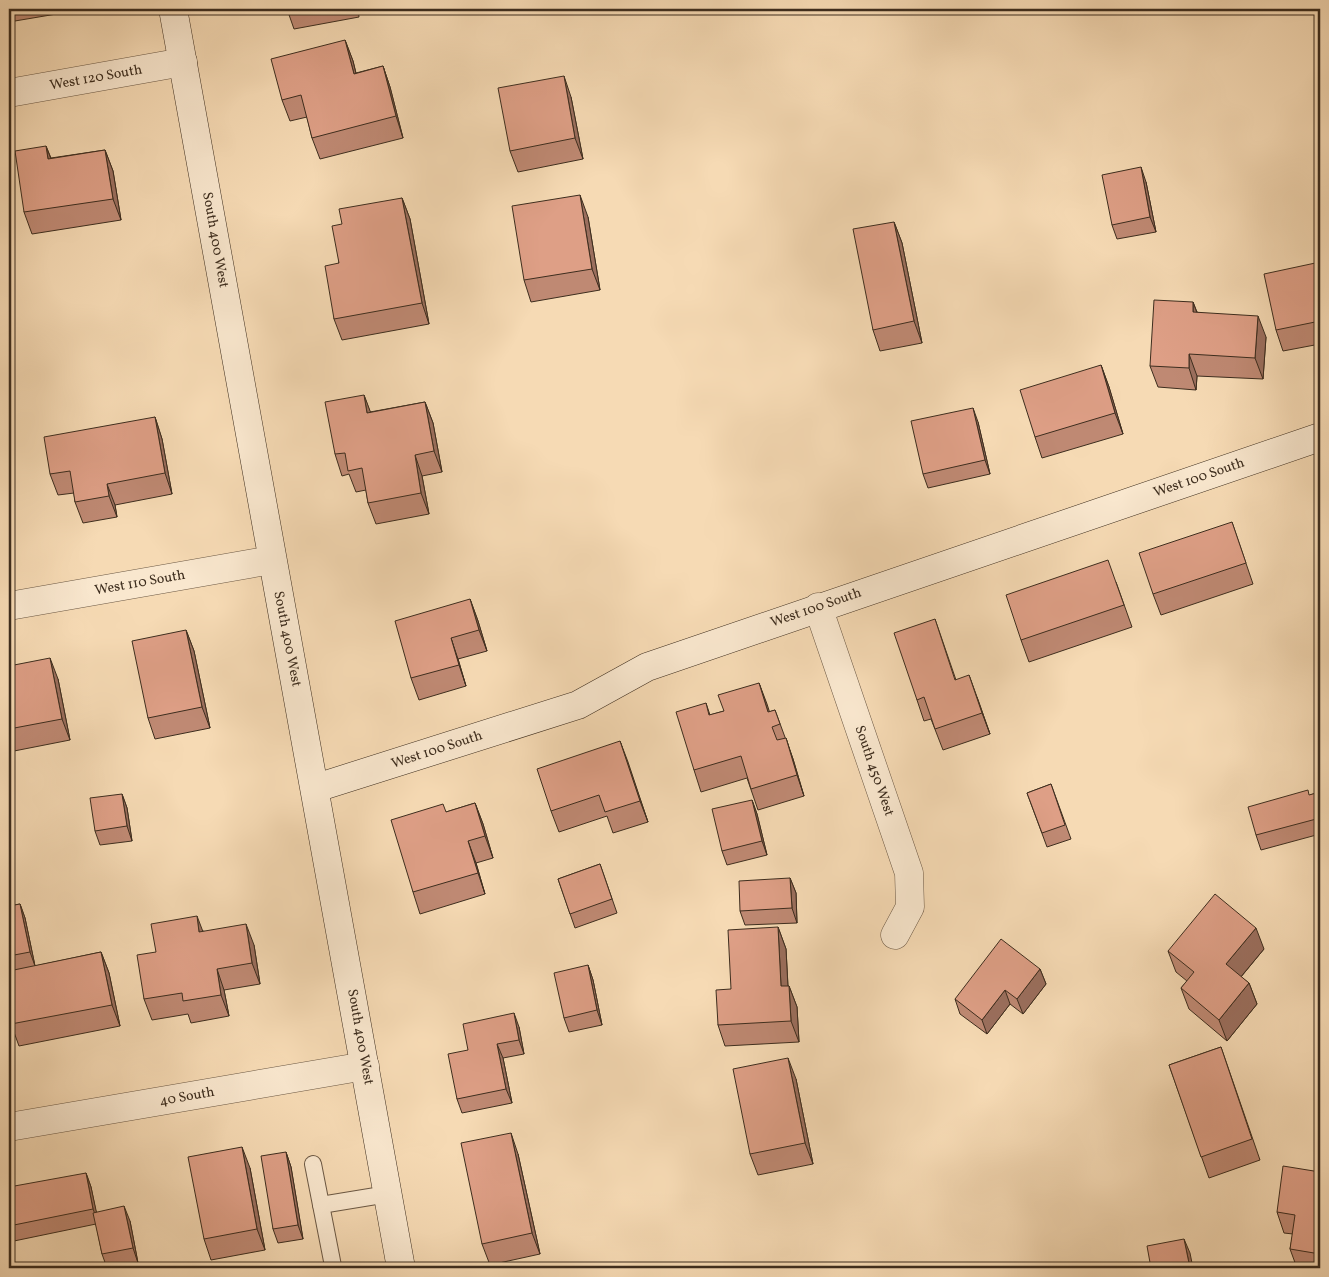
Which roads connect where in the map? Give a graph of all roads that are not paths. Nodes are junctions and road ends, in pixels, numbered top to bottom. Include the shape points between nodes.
1 (173, 9) edge
2 (183, 62) junction
3 (9, 93) edge
4 (1320, 437) edge
5 (272, 560) junction
6 (9, 606) edge
7 (818, 607) junction
8 (316, 788) junction
9 (895, 935) dead end
10 (365, 1066) junction
11 (9, 1128) edge
12 (313, 1164) dead end
13 (388, 1194) junction
14 (321, 1205) junction
15 (333, 1266) dead end
16 (401, 1268) edge

1 - 2 street, South 400 West
2 - 3 street, West 120 South
2 - 5 street, South 400 West
4 - 7 street, West 100 South
5 - 6 street, West 110 South
5 - 8 street, South 400 West
7 - 8 street, West 100 South via 647,667 578,705
7 - 9 street, South 450 West via 909,873 910,907
8 - 10 street, South 400 West
10 - 11 street, 40 South
10 - 13 street, South 400 West
12 - 14 lane
13 - 14 lane
13 - 16 street, South 400 West
14 - 15 lane

